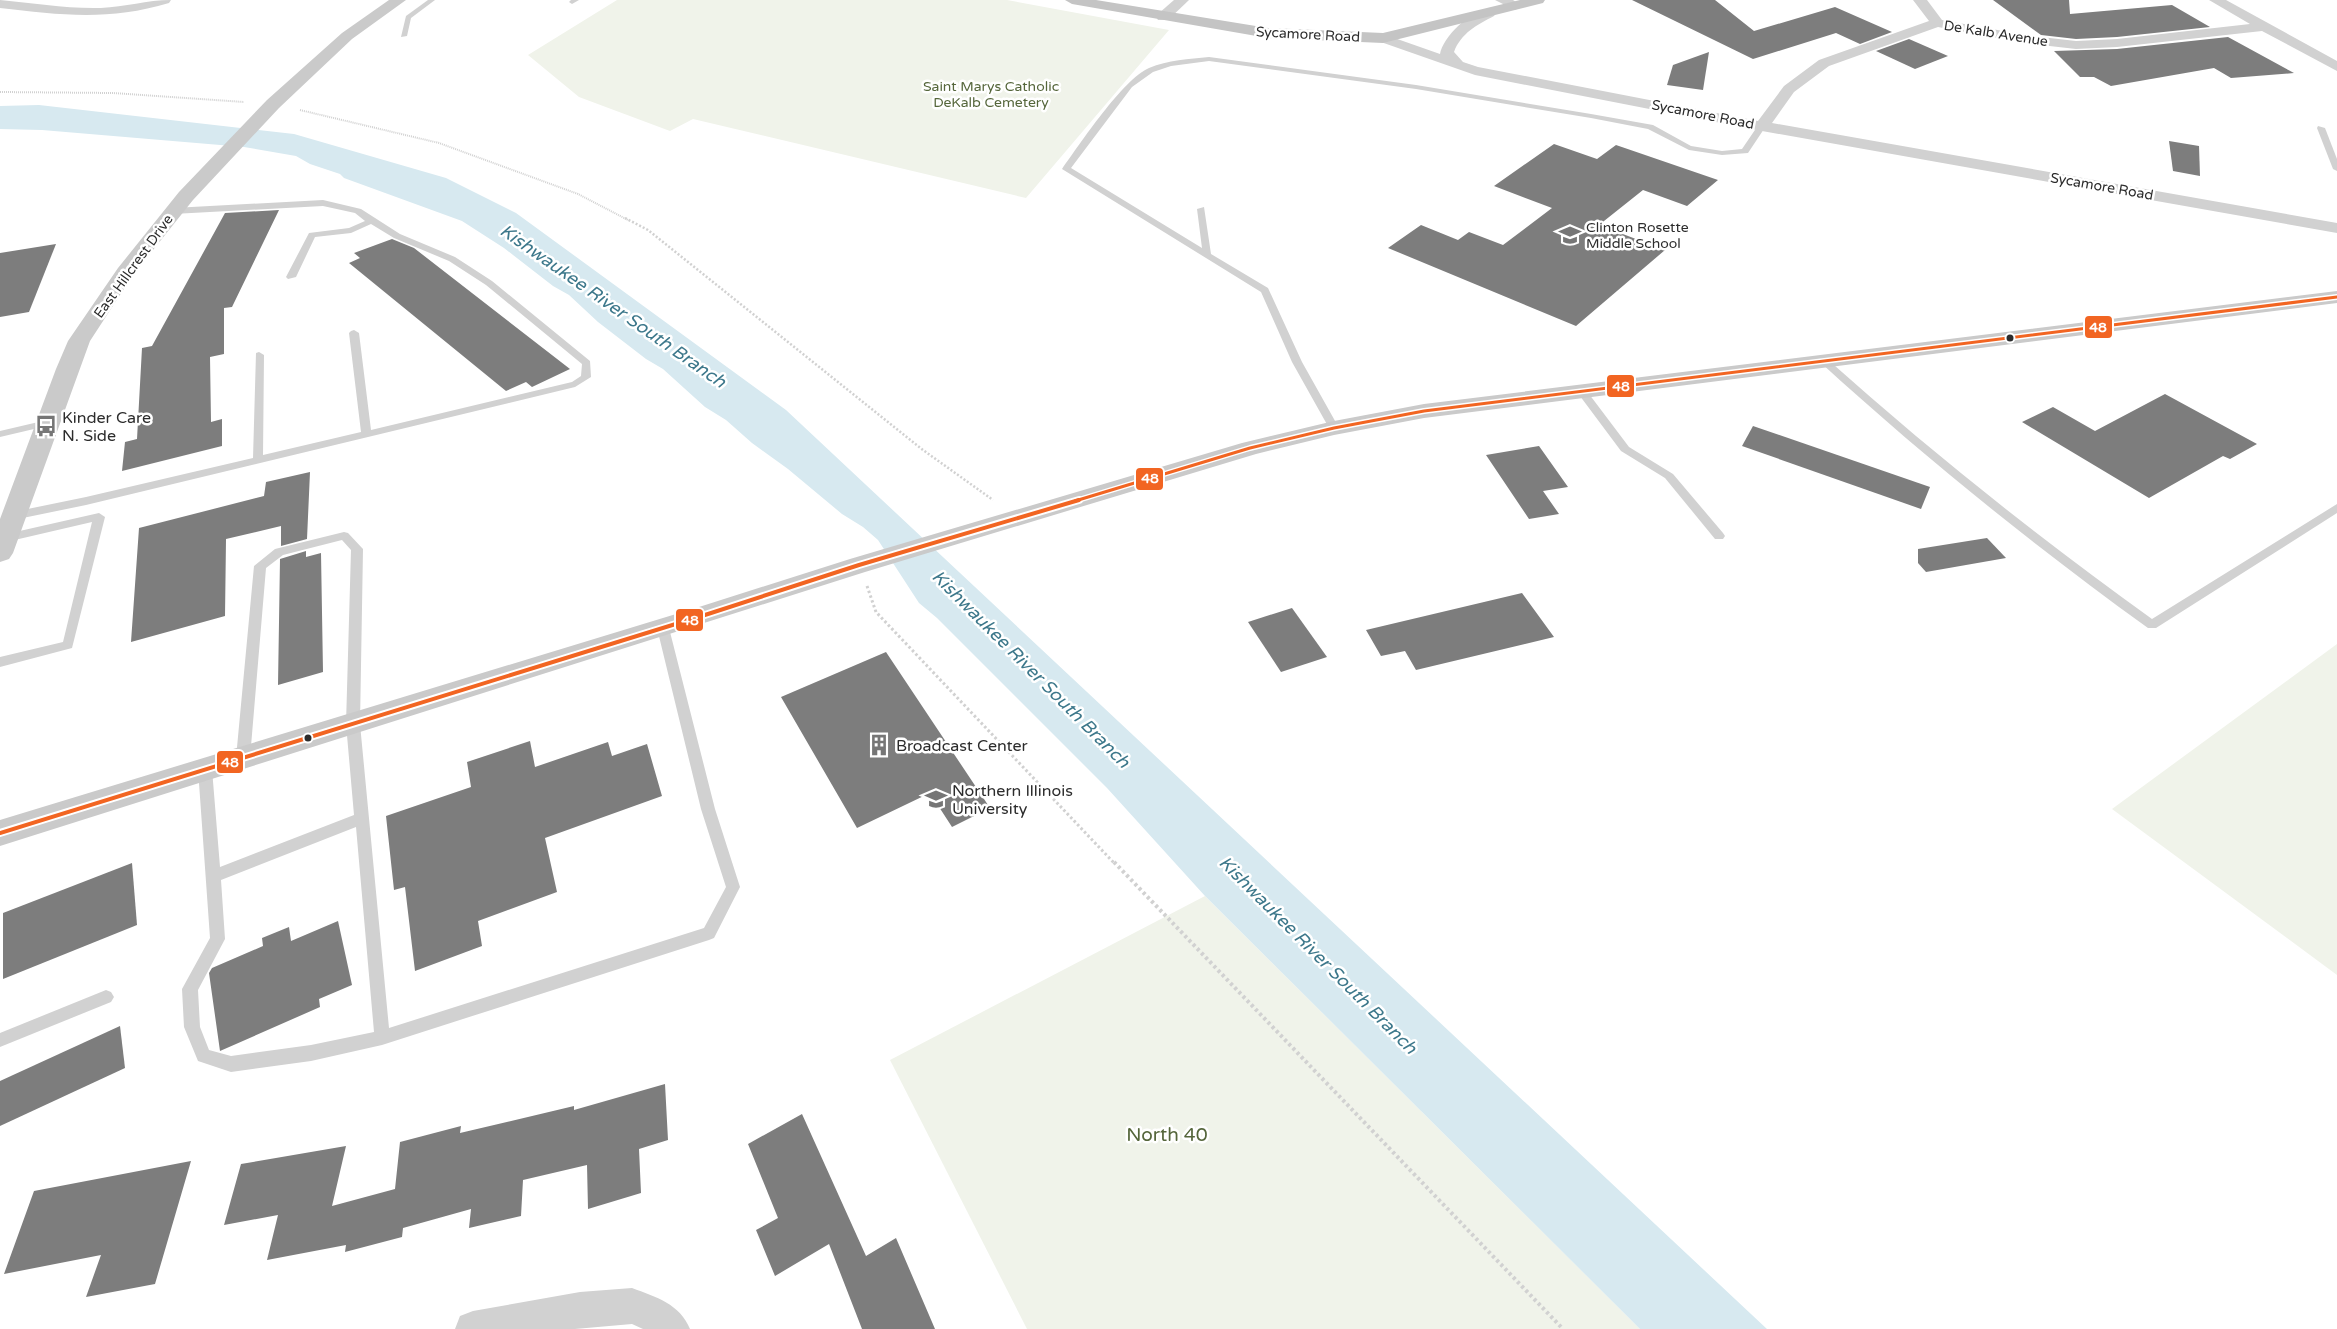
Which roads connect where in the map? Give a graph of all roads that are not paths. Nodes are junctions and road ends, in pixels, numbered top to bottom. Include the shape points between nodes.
1 (164, 0) edge
2 (399, 0) edge
3 (432, 0) edge
4 (1072, 0) edge
5 (1182, 0) edge
6 (1538, 0) edge
7 (1920, 0) edge
8 (2216, 0) edge
9 (1508, 3) edge
10 (0, 4) edge
11 (1489, 12) junction
12 (1163, 17) junction
13 (1937, 24) junction
14 (2263, 27) junction
15 (403, 36) dead end
16 (1384, 38) junction
17 (1459, 66) junction
18 (2337, 68) edge
19 (1762, 126) junction
20 (2321, 128) dead end
21 (2337, 170) edge
22 (1201, 208) dead end
23 (173, 210) junction
24 (371, 221) junction
25 (2337, 228) edge
26 (1207, 254) junction
27 (291, 277) dead end
28 (2337, 297) edge
29 (354, 333) dead end
30 (259, 355) dead end
31 (1823, 360) junction
32 (1582, 392) junction
33 (47, 423) junction
34 (1334, 428) junction
35 (0, 434) edge
36 (366, 434) junction
37 (258, 460) junction
38 (2337, 508) edge
39 (10, 511) edge
40 (1719, 536) dead end
41 (3, 545) edge
42 (663, 628) junction
43 (0, 662) edge
44 (353, 724) junction
45 (244, 758) junction
46 (205, 770) junction
47 (362, 818) junction
48 (0, 833) edge
49 (214, 876) junction
50 (106, 997) dead end
51 (382, 1038) junction
52 (0, 1040) edge
53 (473, 1329) edge
54 (672, 1329) edge

1 - 10 street via 132,10 101,14
2 - 23 street, East Hillcrest Drive via 347,36 273,104
3 - 15 lane via 408,17
4 - 12 main road, Sycamore Road
5 - 12 street
6 - 9 main road
7 - 13 street
8 - 14 street
9 - 11 main road
11 - 16 main road
11 - 17 street via 1463,28 1450,41 1447,53
12 - 16 main road, Sycamore Road via 1268,33
13 - 14 street, De Kalb Avenue via 2076,45
13 - 19 street, De Kalb Avenue via 1824,63 1789,89
14 - 18 street
16 - 17 street, Sycamore Road
17 - 19 street, Sycamore Road
19 - 25 street, Sycamore Road
19 - 26 lane via 1745,150 1722,153 1689,148 1650,127 1416,87 1209,59 1170,64 1150,70 1129,85 1066,168
20 - 21 lane
22 - 26 lane
23 - 24 lane via 323,203 358,210
23 - 33 street, East Hillcrest Drive via 79,341
24 - 27 lane via 351,230 312,235
24 - 36 lane via 397,236 452,259 489,284 587,363 586,377 575,384
26 - 34 lane via 1265,290 1296,362
28 - 31 street
29 - 36 lane
30 - 37 lane
31 - 32 street
31 - 38 lane via 1904,434 2097,586 2152,625
32 - 34 street via 1424,411
32 - 40 lane via 1625,449 1669,476
33 - 35 lane
33 - 39 street, East Hillcrest Drive
34 - 42 street via 1250,448 859,565
36 - 37 lane
37 - 39 lane
39 - 41 street, East Hillcrest Drive
41 - 43 lane via 99,517 68,645
42 - 44 street
42 - 51 lane via 708,809 733,887 708,933
44 - 45 street
44 - 45 lane via 357,549 344,536 279,552 260,566
44 - 47 lane
45 - 46 street
46 - 48 street
46 - 49 lane
47 - 49 lane
47 - 51 lane
49 - 51 lane via 218,939 190,989 192,1027 204,1056 231,1064 310,1053
50 - 52 lane
53 - 54 street via 580,1310 632,1306 653,1314

